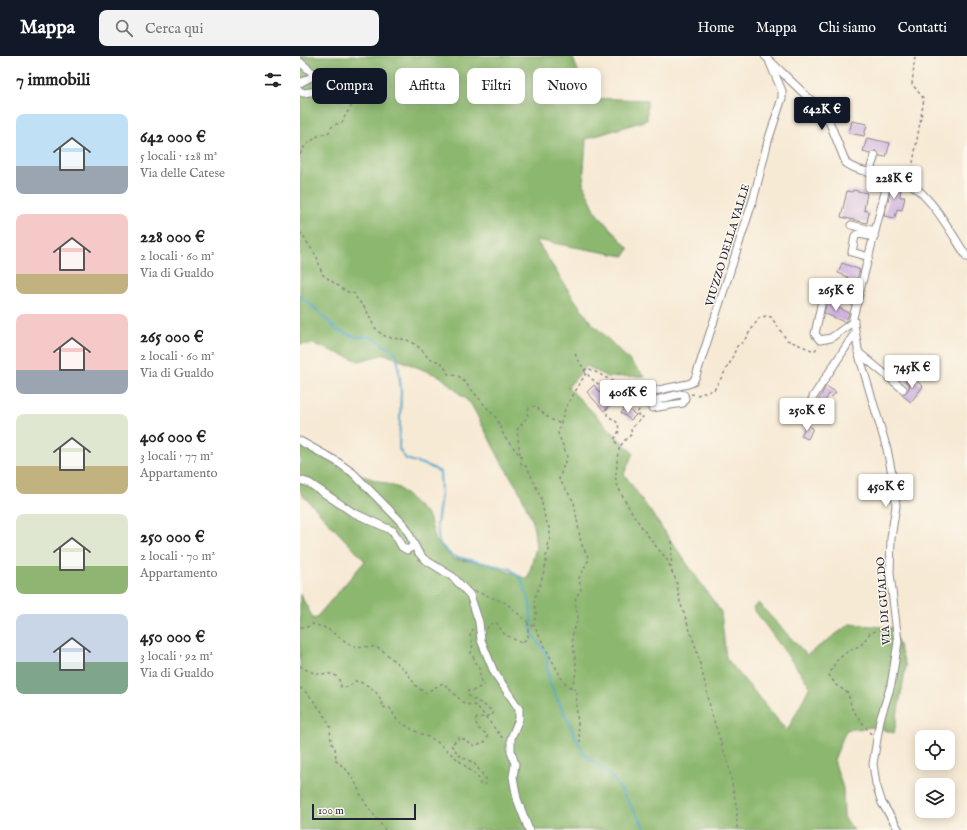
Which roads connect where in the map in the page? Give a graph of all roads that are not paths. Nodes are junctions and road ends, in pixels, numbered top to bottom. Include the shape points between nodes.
1 (764, 56) edge
2 (300, 62) edge
3 (770, 63) junction
4 (300, 83) edge
5 (300, 91) edge
6 (312, 92) edge
7 (874, 155) dead end
8 (869, 173) junction
9 (885, 179) junction
10 (851, 225) dead end
11 (875, 234) junction
12 (869, 257) junction
13 (967, 257) edge
14 (821, 305) dead end
15 (854, 321) junction
16 (854, 333) junction
17 (858, 352) junction
18 (903, 389) dead end
19 (642, 396) road end
20 (818, 418) dead end
21 (300, 441) edge
22 (300, 480) edge
23 (414, 546) junction
24 (529, 830) edge
25 (899, 830) edge

1 - 3 street
2 - 4 street via 315,74
3 - 8 street via 820,109 829,122 846,163 850,167
3 - 19 street, VIUZZO DELLA VALLE via 782,91 782,98 754,197 696,376 693,382 688,384
5 - 6 street via 303,94
7 - 8 street
8 - 9 street
9 - 11 street, VIA DI GUALDO via 885,192
9 - 13 street via 895,175 923,194
10 - 11 street
11 - 12 street, VIA DI GUALDO
11 - 12 street via 855,236 852,252
12 - 15 street, VIA DI GUALDO
14 - 15 street via 815,334 822,340 831,338
15 - 16 street, VIA DI GUALDO
16 - 17 street, VIA DI GUALDO
16 - 20 street via 813,397 807,412
17 - 18 street
17 - 25 street, VIA DI GUALDO via 887,449 895,489 896,506 890,573 898,642 873,764 882,803
21 - 23 street via 336,461 367,486 405,526
22 - 23 street via 352,512 394,531 402,547 407,550
23 - 24 street via 424,559 453,577 470,595 481,640 494,672 519,709 519,720 511,738 515,764 513,777 516,799

